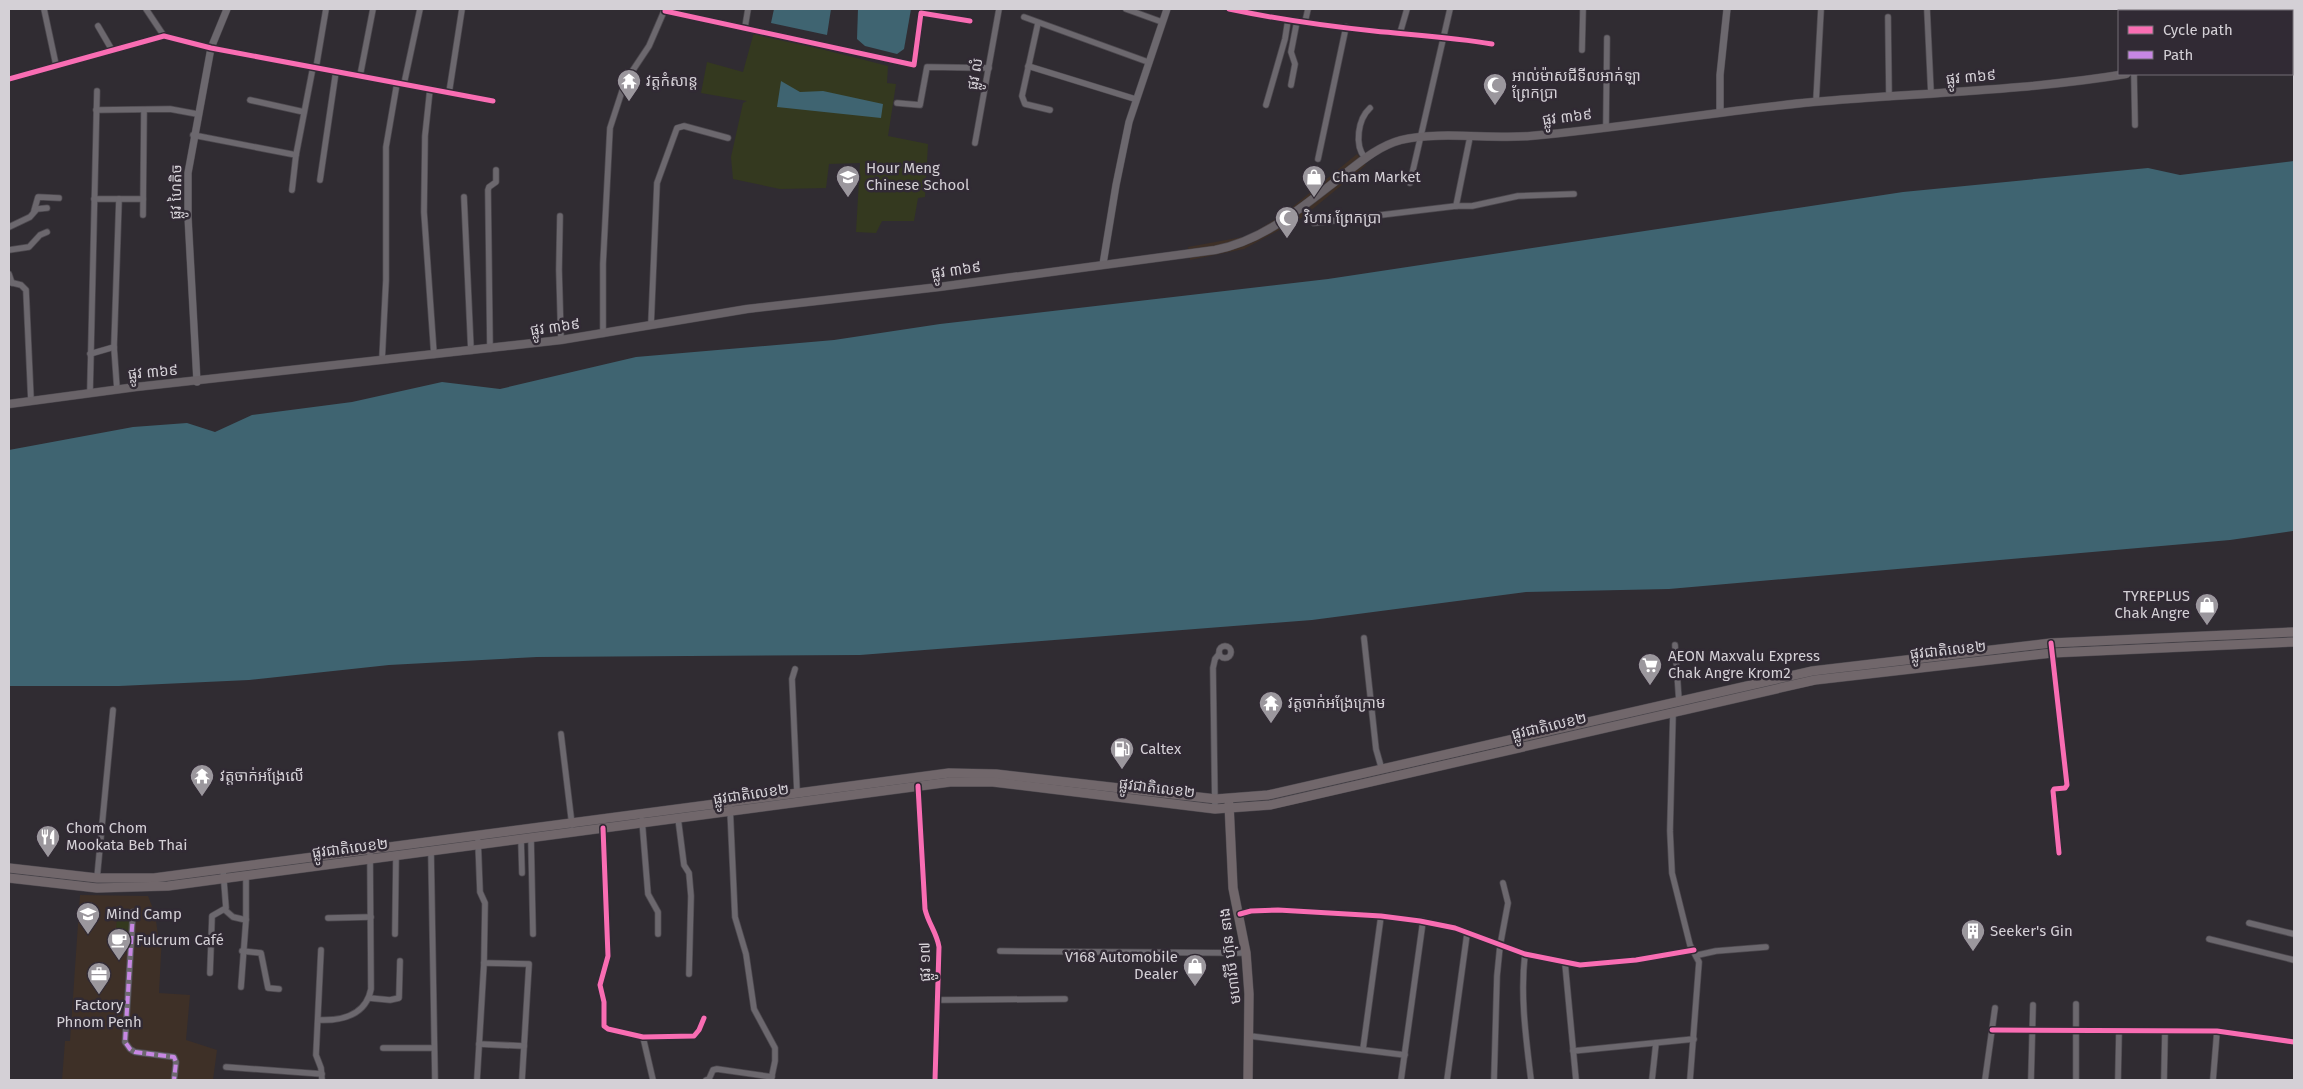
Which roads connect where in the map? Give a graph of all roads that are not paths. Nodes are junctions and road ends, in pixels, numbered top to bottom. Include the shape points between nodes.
1 (44, 9) edge
2 (227, 9) edge
3 (326, 9) edge
4 (372, 9) edge
5 (420, 9) edge
6 (462, 9) edge
7 (748, 9) edge
8 (999, 9) edge
9 (1126, 9) edge
10 (1167, 9) edge
11 (1229, 9) edge
12 (1308, 9) edge
13 (1407, 9) edge
14 (1450, 9) edge
15 (1583, 9) edge
16 (1727, 9) edge
17 (1821, 9) edge
18 (1927, 9) edge
19 (149, 10) edge
20 (665, 10) edge
21 (1024, 17) dead end
22 (1888, 17) dead end
23 (1288, 20) junction
24 (970, 21) dead end
25 (1297, 21) junction
26 (1162, 22) junction
27 (1305, 22) junction
28 (1038, 23) junction
29 (98, 26) dead end
30 (744, 27) junction
31 (1346, 27) junction
32 (1400, 33) junction
33 (164, 36) junction
34 (1444, 37) junction
35 (1607, 38) dead end
36 (1492, 44) dead end
37 (210, 48) junction
38 (112, 50) junction
39 (1582, 50) dead end
40 (1148, 62) junction
41 (914, 65) junction
42 (56, 66) junction
43 (1028, 66) junction
44 (315, 67) junction
45 (927, 67) junction
46 (989, 68) junction
47 (336, 71) junction
48 (2119, 75) edge
49 (2134, 75) edge
50 (360, 76) junction
51 (9, 79) edge
52 (397, 83) junction
53 (404, 84) junction
54 (1291, 85) dead end
55 (430, 89) junction
56 (97, 91) dead end
57 (449, 93) junction
58 (1931, 94) junction
59 (1889, 97) junction
60 (1136, 99) junction
61 (250, 100) dead end
62 (494, 101) dead end
63 (1816, 102) junction
64 (896, 103) dead end
65 (1266, 106) dead end
66 (1370, 108) dead end
67 (96, 110) junction
68 (144, 110) junction
69 (1050, 110) dead end
70 (304, 112) junction
71 (1720, 112) junction
72 (197, 114) junction
73 (2135, 125) dead end
74 (1606, 126) junction
75 (193, 135) junction
76 (1420, 137) junction
77 (1470, 137) junction
78 (728, 138) dead end
79 (975, 143) dead end
80 (296, 155) junction
81 (1366, 158) junction
82 (1318, 159) dead end
83 (496, 170) dead end
84 (320, 180) dead end
85 (1410, 183) dead end
86 (292, 190) dead end
87 (1574, 194) dead end
88 (464, 197) dead end
89 (60, 198) dead end
90 (143, 198) junction
91 (94, 199) junction
92 (119, 199) junction
93 (1456, 206) junction
94 (47, 208) dead end
95 (34, 211) junction
96 (143, 215) dead end
97 (560, 216) dead end
98 (1314, 224) dead end
99 (9, 227) edge
100 (47, 232) dead end
101 (9, 250) edge
102 (1103, 264) junction
103 (9, 274) edge
104 (10, 282) edge
105 (651, 325) junction
106 (603, 334) junction
107 (562, 340) junction
108 (114, 347) junction
109 (490, 349) junction
110 (471, 351) junction
111 (90, 354) junction
112 (434, 355) junction
113 (382, 360) junction
114 (197, 382) junction
115 (117, 389) junction
116 (90, 392) junction
117 (31, 400) junction
118 (9, 404) edge
119 (2294, 632) edge
120 (1364, 638) dead end
121 (2294, 642) edge
122 (2051, 643) junction
123 (1675, 645) dead end
124 (2052, 653) junction
125 (1220, 654) dead end
126 (795, 669) dead end
127 (1679, 701) junction
128 (113, 710) dead end
129 (1673, 712) junction
130 (561, 734) dead end
131 (1532, 739) junction
132 (1460, 751) junction
133 (1462, 761) junction
134 (1382, 770) junction
135 (907, 783) junction
136 (918, 786) junction
137 (797, 792) junction
138 (1216, 804) junction
139 (1229, 804) junction
140 (729, 806) junction
141 (641, 813) junction
142 (678, 818) junction
143 (642, 823) junction
144 (572, 827) junction
145 (603, 828) junction
146 (532, 838) junction
147 (520, 839) junction
148 (478, 840) junction
149 (431, 851) junction
150 (2059, 853) dead end
151 (370, 854) junction
152 (396, 856) junction
153 (9, 868) edge
154 (223, 869) junction
155 (522, 873) dead end
156 (246, 876) junction
157 (9, 878) edge
158 (97, 878) junction
159 (224, 878) junction
160 (61, 879) junction
161 (1503, 883) dead end
162 (225, 910) junction
163 (133, 912) dead end
164 (1240, 914) junction
165 (1381, 916) junction
166 (371, 917) junction
167 (328, 918) dead end
168 (246, 920) junction
169 (1423, 922) junction
170 (2249, 923) dead end
171 (395, 934) dead end
172 (533, 934) dead end
173 (658, 934) dead end
174 (1466, 934) junction
175 (2294, 934) edge
176 (2209, 939) dead end
177 (1500, 946) junction
178 (1766, 947) dead end
179 (321, 950) dead end
180 (242, 951) junction
181 (1000, 951) dead end
182 (1246, 953) junction
183 (1696, 953) junction
184 (1525, 954) junction
185 (2294, 960) edge
186 (400, 961) dead end
187 (484, 963) junction
188 (1565, 963) junction
189 (210, 972) dead end
190 (689, 974) dead end
191 (241, 987) dead end
192 (280, 989) dead end
193 (369, 998) junction
194 (1066, 999) dead end
195 (937, 1000) junction
196 (2076, 1004) dead end
197 (2032, 1005) dead end
198 (1995, 1008) dead end
199 (704, 1018) dead end
200 (319, 1020) junction
201 (1992, 1030) junction
202 (2033, 1030) junction
203 (2076, 1030) junction
204 (2119, 1031) junction
205 (2165, 1031) junction
206 (2217, 1031) junction
207 (1250, 1036) junction
208 (643, 1037) junction
209 (1694, 1040) junction
210 (2294, 1042) edge
211 (1656, 1043) junction
212 (479, 1044) junction
213 (524, 1046) junction
214 (383, 1048) dead end
215 (434, 1048) junction
216 (1363, 1049) junction
217 (1573, 1050) junction
218 (1405, 1055) junction
219 (226, 1067) dead end
220 (322, 1077) edge
221 (772, 1079) edge
222 (174, 1080) edge
223 (435, 1080) edge
224 (477, 1080) edge
225 (522, 1080) edge
226 (653, 1080) edge
227 (706, 1080) edge
228 (936, 1080) edge
229 (1248, 1080) edge
230 (1401, 1080) edge
231 (1447, 1080) edge
232 (1494, 1080) edge
233 (1531, 1080) edge
234 (1570, 1080) edge
235 (1576, 1080) edge
236 (1652, 1080) edge
237 (1690, 1080) edge
238 (1985, 1080) edge
239 (2031, 1080) edge
240 (2076, 1080) edge
241 (2118, 1080) edge
242 (2164, 1080) edge
243 (2213, 1080) edge

1 - 42 street
2 - 37 street, ផ្លូវ ហៃតិច
3 - 44 street
4 - 50 street
5 - 53 street
6 - 57 street
7 - 30 street
8 - 46 street, ផ្លូវ លំ
9 - 26 street
10 - 26 street
11 - 23 street
12 - 27 street
13 - 32 street
14 - 34 street
15 - 39 street
16 - 71 street via 1720,75
17 - 63 street
18 - 58 street
19 - 33 street
20 - 30 street
20 - 106 street via 649,46 625,82 610,128
21 - 28 street
22 - 59 street
23 - 25 street
23 - 65 street
24 - 41 street via 921,13
25 - 27 street
25 - 54 street via 1291,52 1295,64
26 - 40 street
27 - 31 street
28 - 40 street
28 - 43 street
29 - 38 street
30 - 41 street
31 - 32 street
31 - 82 street
32 - 34 street
33 - 37 street
33 - 38 street
34 - 36 street
34 - 76 street
35 - 74 street
37 - 44 street
37 - 72 street, ផ្លូវ ហៃតិច
38 - 42 street
40 - 60 street
41 - 45 street
42 - 51 street
43 - 60 street
43 - 69 street via 1022,101
44 - 47 street
44 - 70 street
45 - 46 street
45 - 64 street via 920,105
46 - 79 street, ផ្លូវ លំ
47 - 50 street
47 - 84 street
48 - 58 main road, ផ្លូវ ៣៦៩ via 2066,83
49 - 73 street
50 - 52 street
52 - 53 street
52 - 113 street via 386,147
53 - 55 street
55 - 57 street
55 - 112 street via 425,136 424,212
56 - 67 street
57 - 62 street
58 - 59 main road, ផ្លូវ ៣៦៩
59 - 63 main road, ផ្លូវ ៣៦៩
60 - 102 street via 1121,157
61 - 70 street
63 - 71 main road, ផ្លូវ ៣៦៩
66 - 81 street via 1364,112 1360,128 1361,152
67 - 68 street
67 - 91 street
68 - 72 street via 170,109
68 - 90 street
70 - 80 street
71 - 74 main road, ផ្លូវ ៣៦៩
72 - 75 street, ផ្លូវ ហៃតិច
74 - 77 main road, ផ្លូវ ៣៦៩ via 1529,136
75 - 80 street
75 - 114 street, ផ្លូវ ហៃតិច via 188,173 188,217
76 - 77 main road, ផ្លូវ ៣៦៩
76 - 81 main road, ផ្លូវ ៣៦៩ via 1400,140
76 - 85 street
77 - 93 street
78 - 105 street via 681,126 677,128 657,183
80 - 86 street
81 - 102 main road, ផ្លូវ ៣៦៩ via 1292,215 1254,239 1215,250
83 - 109 street via 496,182 488,190
87 - 93 street via 1518,196 1472,206
88 - 110 street
89 - 95 street via 38,197
90 - 92 street
90 - 96 street
91 - 92 street
91 - 111 street
92 - 108 street
93 - 98 street
94 - 95 street
95 - 99 street via 30,217
97 - 107 street via 558,270
100 - 101 street via 28,246
102 - 105 main road, ផ្លូវ ៣៦៩ via 747,309
103 - 104 street
104 - 117 street via 26,290
105 - 106 main road, ផ្លូវ ៣៦៩
106 - 107 main road, ផ្លូវ ៣៦៩
107 - 109 main road, ផ្លូវ ៣៦៩
108 - 111 street
108 - 115 street
109 - 110 main road, ផ្លូវ ៣៦៩
110 - 112 main road, ផ្លូវ ៣៦៩
111 - 116 street
112 - 113 main road, ផ្លូវ ៣៦៩
113 - 114 main road, ផ្លូវ ៣៦៩
114 - 115 main road, ផ្លូវ ៣៦៩
115 - 116 main road, ផ្លូវ ៣៦៩
116 - 117 main road, ផ្លូវ ៣៦៩
117 - 118 main road, ផ្លូវ ៣៦៩
119 - 122 main road, ផ្លូវជាតិលេខ២
120 - 134 street via 1376,748
121 - 124 main road, ផ្លូវជាតិលេខ២
122 - 124 street
122 - 127 main road, ផ្លូវជាតិលេខ២ via 1812,671
123 - 127 street
124 - 129 main road, ផ្លូវជាតិលេខ២ via 1815,680
124 - 150 street via 2067,785 2053,791
125 - 138 street via 1213,668
126 - 137 street via 792,679
127 - 131 main road, ផ្លូវជាតិលេខ២
128 - 158 street
129 - 131 main road, ផ្លូវជាតិលេខ២
129 - 183 street via 1672,873 1690,944
130 - 144 street
131 - 132 main road, ផ្លូវជាតិលេខ២
131 - 133 main road, ផ្លូវជាតិលេខ២
132 - 133 main road
132 - 134 main road, ផ្លូវជាតិលេខ២
133 - 139 main road, ផ្លូវជាតិលេខ២ via 1282,803
134 - 139 main road, ផ្លូវជាតិលេខ២
135 - 136 main road, ផ្លូវជាតិលេខ២
135 - 137 main road, ផ្លូវជាតិលេខ២
135 - 138 main road, ផ្លូវជាតិលេខ២ via 949,773 996,774
135 - 140 main road, ផ្លូវជាតិលេខ២
136 - 138 main road, ផ្លូវជាតិលេខ២ via 993,782
136 - 195 street, ផ្លូវ ១៧ via 925,909 938,940
137 - 140 main road, ផ្លូវជាតិលេខ២
138 - 139 main road, ផ្លូវជាតិលេខ២
139 - 164 main road, មហាវិថី ហ៊ុន នាង via 1233,888
140 - 141 main road, ផ្លូវជាតិលេខ២
140 - 142 main road, ផ្លូវជាតិលេខ២
140 - 221 street via 735,917 745,946 754,1010 775,1048
141 - 143 street
141 - 144 main road, ផ្លូវជាតិលេខ២
142 - 143 main road, ផ្លូវជាតិលេខ២
142 - 190 street via 691,896
143 - 145 main road, ផ្លូវជាតិលេខ២
143 - 173 street via 648,894 658,912
144 - 145 main road, ផ្លូវជាតិលេខ២
144 - 146 main road, ផ្លូវជាតិលេខ២
144 - 148 main road, ផ្លូវជាតិលេខ២
145 - 208 street via 608,956 600,984 604,1026
146 - 147 main road, ផ្លូវជាតិលេខ២
146 - 172 street
147 - 148 main road, ផ្លូវជាតិលេខ២
147 - 155 street
148 - 149 main road, ផ្លូវជាតិលេខ២
148 - 151 main road, ផ្លូវជាតិលេខ២
148 - 187 street via 480,892 485,903
149 - 152 main road, ផ្លូវជាតិលេខ២
149 - 215 street
151 - 152 main road, ផ្លូវជាតិលេខ២
151 - 154 main road, ផ្លូវជាតិលេខ២
151 - 156 main road, ផ្លូវជាតិលេខ២
151 - 166 street
152 - 171 street
153 - 160 main road, ផ្លូវជាតិលេខ២
154 - 158 main road, ផ្លូវជាតិលេខ២ via 154,878
154 - 159 street
156 - 159 main road, ផ្លូវជាតិលេខ២
156 - 168 street
157 - 160 main road, ផ្លូវជាតិលេខ២
158 - 160 main road, ផ្លូវជាតិលេខ២
159 - 160 main road, ផ្លូវជាតិលេខ២ via 134,888
159 - 162 street
161 - 177 street via 1508,903
162 - 168 street via 232,917
162 - 189 street via 212,916
163 - 222 street via 125,1042 135,1052 174,1057
164 - 165 street via 1278,910
164 - 182 main road, មហាវិថី ហ៊ុន នាង
165 - 169 street
165 - 216 street
166 - 167 street
166 - 193 street
168 - 180 street
169 - 174 street via 1455,928
169 - 218 street
170 - 175 street
174 - 177 street
174 - 231 street
176 - 185 street
177 - 184 street
177 - 232 street
178 - 183 street
179 - 200 street
180 - 191 street
180 - 192 street via 262,954 268,988
181 - 182 street
182 - 207 main road, មហាវិថី ហ៊ុន នាង
183 - 188 street via 1596,964
183 - 209 street via 1699,962
184 - 188 street
184 - 233 street via 1522,978
186 - 193 street via 399,998
187 - 212 street
187 - 213 street via 529,964
188 - 217 street
193 - 200 street via 357,1013 345,1019
194 - 195 street
195 - 228 street, ផ្លូវ ១៧
196 - 203 street
197 - 202 street
198 - 201 street
199 - 208 street via 694,1036
200 - 220 street via 316,1055
201 - 202 street
201 - 238 street
202 - 203 street
202 - 239 street
203 - 204 street
203 - 240 street
204 - 205 street
204 - 241 street
205 - 206 street
205 - 242 street
206 - 210 street
206 - 243 street
207 - 216 street
207 - 229 main road, មហាវិថី ហ៊ុន នាង
208 - 226 street
209 - 211 street
209 - 237 street
211 - 217 street
211 - 236 street
212 - 213 street
212 - 224 street
213 - 225 street
214 - 215 street
215 - 223 street
216 - 218 street
217 - 235 street
218 - 230 street
219 - 220 street
221 - 227 street via 717,1069
234 - 235 street

